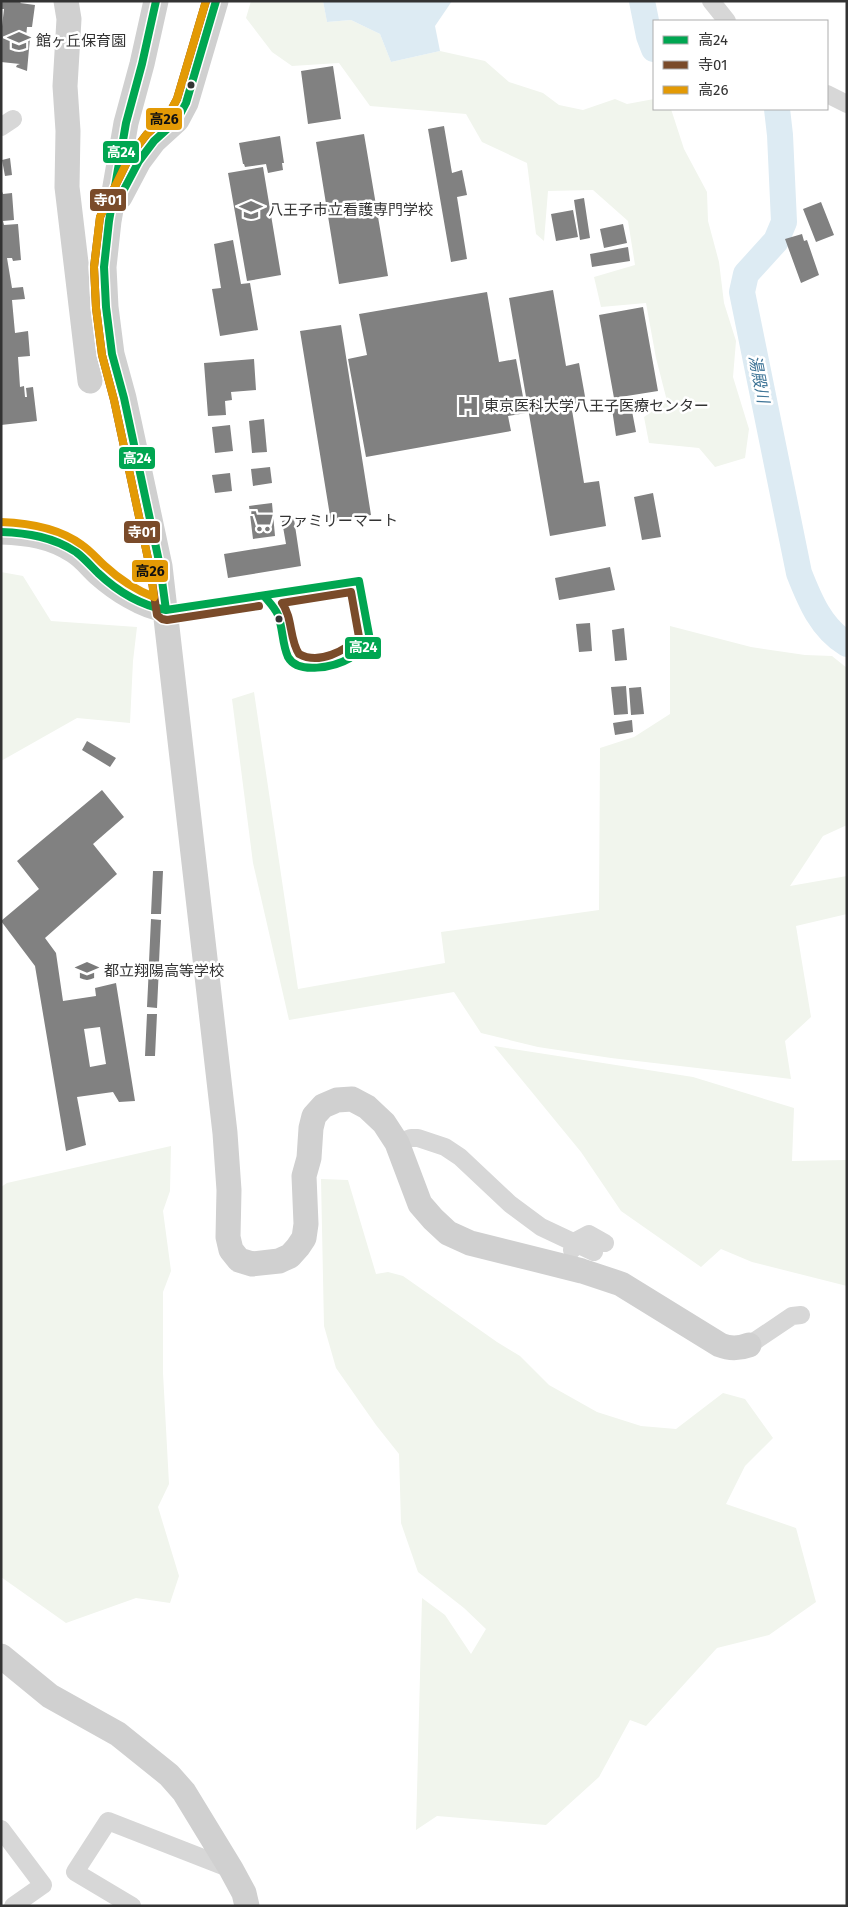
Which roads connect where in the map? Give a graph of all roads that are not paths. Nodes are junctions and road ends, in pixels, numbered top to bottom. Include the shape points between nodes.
1 (66, 1) edge
2 (156, 1) edge
3 (216, 1) edge
4 (711, 1) edge
5 (726, 20) edge
6 (828, 94) edge
7 (847, 104) edge
8 (109, 221) junction
9 (90, 381) dead end
10 (1, 532) edge
11 (166, 610) junction
12 (397, 1143) junction
13 (574, 1242) junction
14 (599, 1248) dead end
15 (567, 1268) junction
16 (801, 1315) dead end
17 (749, 1345) joint
18 (1, 1656) edge
19 (1, 1829) edge
20 (231, 1869) junction
21 (13, 1906) edge
22 (132, 1906) edge
23 (247, 1906) edge

1 - 9 street via 69,19 65,86 68,188
2 - 8 street via 126,123
3 - 8 street via 186,103 177,120 154,141 139,161
4 - 5 street
6 - 7 street
8 - 11 street via 104,267 112,354 160,566
10 - 11 street via 51,539 76,552 100,575 141,602
11 - 12 street via 225,1133 231,1250 239,1260 263,1264 290,1256 304,1238 304,1176 314,1116 323,1106 337,1100 352,1099 384,1124
12 - 13 street via 418,1138 445,1147 510,1204 541,1226
12 - 15 street via 420,1204 448,1233 470,1243
13 - 14 street
13 - 15 street
15 - 17 street via 621,1284 720,1345 729,1348
16 - 17 street via 792,1316
18 - 20 street via 50,1696 118,1734 169,1775 184,1792
19 - 21 street via 43,1885
20 - 22 street via 108,1821 75,1872
20 - 23 street

